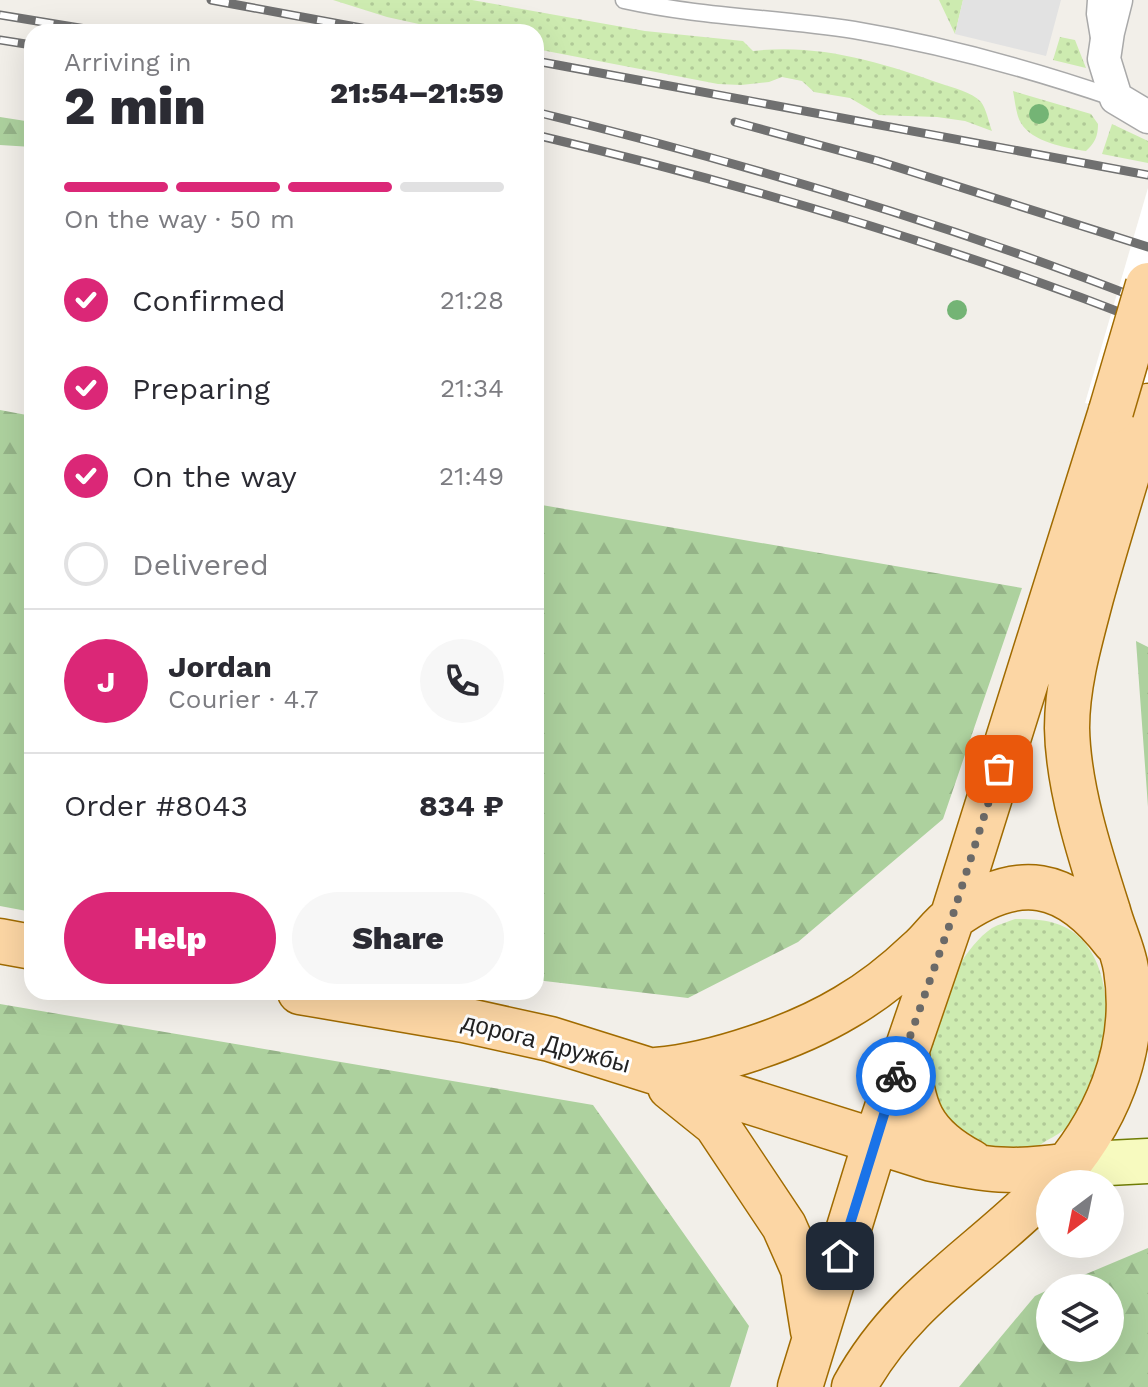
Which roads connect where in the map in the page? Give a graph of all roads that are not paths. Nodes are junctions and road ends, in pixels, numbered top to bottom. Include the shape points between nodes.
1 (624, 0) edge
2 (1096, 0) edge
3 (1116, 0) edge
4 (1104, 59) junction
5 (1116, 98) junction
6 (1148, 117) edge
7 (1148, 285) edge
8 (1134, 412) edge
9 (952, 918) junction
10 (0, 941) edge
11 (24, 946) edge
12 (1131, 971) edge
13 (347, 1000) edge
14 (906, 1046) junction
15 (650, 1070) junction
16 (875, 1143) junction
17 (1148, 1161) edge
18 (987, 1170) junction
19 (1061, 1170) edge
20 (1099, 1170) edge
21 (1036, 1173) edge
22 (1036, 1198) edge
23 (814, 1341) junction
24 (800, 1387) edge
25 (854, 1387) edge

1 - 5 lane via 892,37
2 - 4 lane
3 - 4 street
4 - 5 street
5 - 6 street
7 - 8 main road, bridge
8 - 9 main road
8 - 12 main road via 1073,670 1067,731 1091,859
9 - 12 main road via 990,895 1017,887 1046,887 1101,923
9 - 14 main road
9 - 15 main road via 883,982 812,1025 716,1058
10 - 11 main road
12 - 19 main road via 1127,1041 1118,1076 1107,1103
13 - 15 main road, дорога Дружбы via 550,1039
14 - 16 main road
14 - 18 main road via 910,1093 919,1117 951,1152
15 - 16 main road, дорога Дружбы
15 - 23 main road via 716,1124 773,1208 803,1269
16 - 18 main road, дорога Дружбы
16 - 23 main road
17 - 20 main road
18 - 21 main road
22 - 25 main road via 918,1300 882,1341
23 - 24 main road

